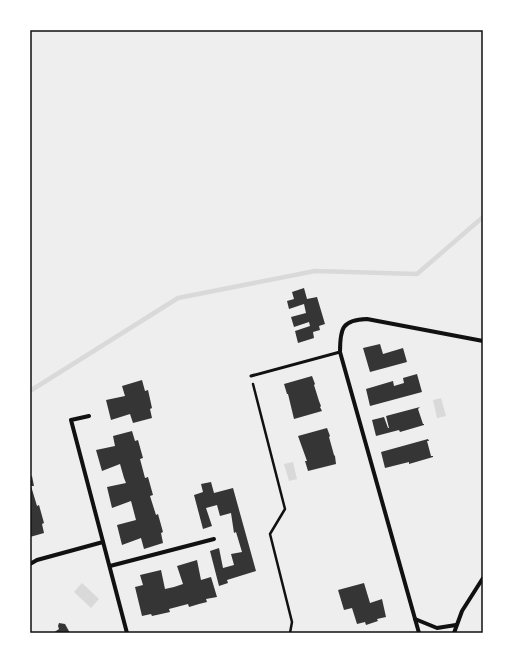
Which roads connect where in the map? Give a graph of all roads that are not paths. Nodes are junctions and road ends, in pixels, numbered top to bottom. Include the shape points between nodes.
1 (483, 340) edge
2 (340, 352) junction
3 (251, 376) road end
4 (89, 416) dead end
5 (214, 539) dead end
6 (103, 542) junction
7 (30, 564) edge
8 (110, 566) junction
9 (483, 578) edge
10 (415, 619) junction
11 (456, 625) junction
12 (127, 633) edge
13 (419, 633) edge
14 (454, 633) edge

1 - 2 street via 368,319 355,320 345,325 340,337
2 - 3 lane
2 - 10 street
4 - 6 street via 71,420
5 - 8 street
6 - 7 street
6 - 8 street
8 - 12 street
9 - 11 street
10 - 11 street via 437,628
10 - 13 street
11 - 14 street

